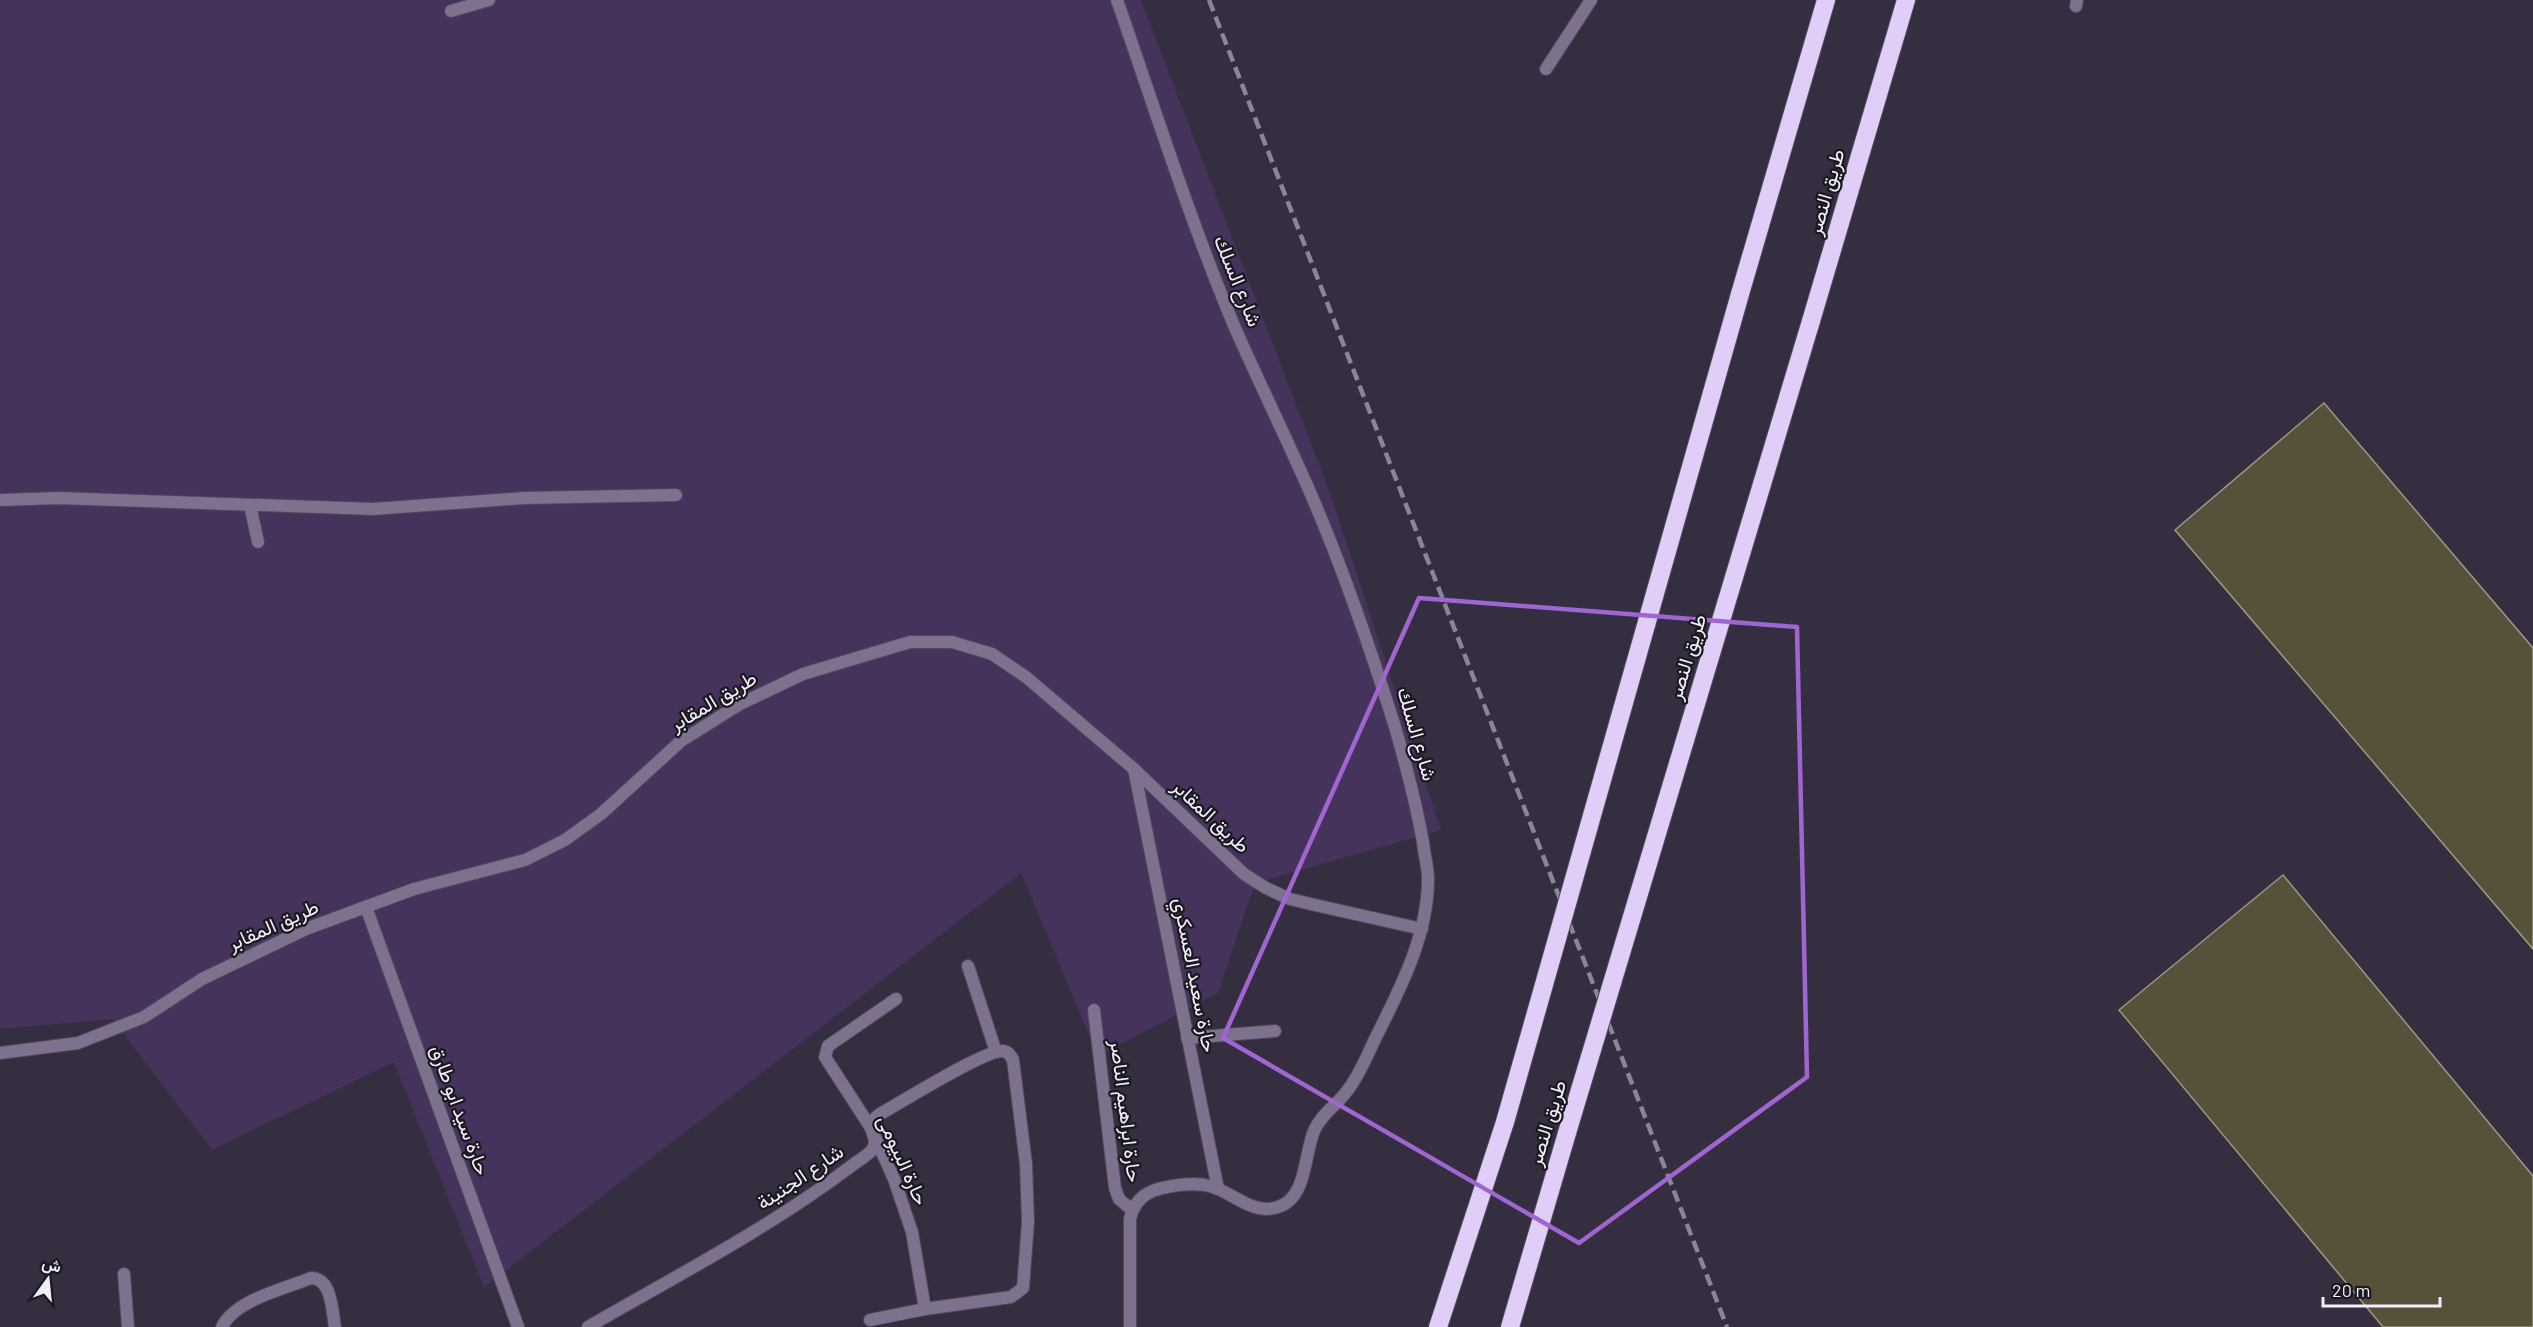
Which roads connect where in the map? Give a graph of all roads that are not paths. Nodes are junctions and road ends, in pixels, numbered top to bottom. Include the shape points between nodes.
1 (489, 0) edge
2 (1117, 0) edge
3 (1591, 0) edge
4 (1826, 0) edge
5 (1906, 0) edge
6 (451, 11) dead end
7 (1546, 69) dead end
8 (676, 495) dead end
9 (0, 500) edge
10 (250, 505) junction
11 (258, 542) dead end
12 (1134, 769) junction
13 (366, 907) junction
14 (1422, 929) junction
15 (968, 966) dead end
16 (896, 999) dead end
17 (1094, 1010) dead end
18 (1275, 1031) dead end
19 (1188, 1038) junction
20 (0, 1053) edge
21 (1002, 1053) junction
22 (871, 1128) junction
23 (1218, 1189) junction
24 (1132, 1210) junction
25 (124, 1274) dead end
26 (925, 1309) junction
27 (870, 1320) dead end
28 (128, 1327) edge
29 (222, 1327) edge
30 (335, 1327) edge
31 (518, 1327) edge
32 (588, 1327) edge
33 (1130, 1327) edge
34 (1438, 1327) edge
35 (1510, 1327) edge

1 - 6 street
2 - 14 street, شارع السلك via 1214,275 1306,485 1379,675 1417,805 1428,878
3 - 7 street
4 - 34 highway, طريق النصر, bridge via 1505,1122
5 - 35 highway, طريق النصر, bridge
8 - 10 street via 524,498 373,509
9 - 10 street via 58,498
10 - 11 street
12 - 13 street, طريق المقابر via 1026,677 992,654 952,642 910,642 803,674 740,704 681,741 601,814 565,840 525,860 414,889
12 - 14 street, طريق المقابر via 1244,874 1266,888 1315,905
12 - 19 street, حارة سعيد العسكري
13 - 20 street, طريق المقابر via 306,929 202,979 144,1017 78,1043
13 - 31 street, حارة سيد ابو طارق
14 - 23 street, شارع السلك via 1398,993 1351,1086 1313,1133 1294,1197 1284,1206 1257,1208
15 - 21 street
16 - 22 street, حارة البيومى via 828,1046 826,1052 827,1063
17 - 24 street, حارة ابراهيم الناصر via 1115,1188 1119,1199
18 - 19 street
19 - 23 street, حارة سعيد العسكري
21 - 22 street via 940,1079 875,1118
21 - 26 street via 1013,1060 1026,1164 1028,1222 1023,1288 1011,1297
22 - 26 street, حارة البيومى via 912,1232
22 - 32 street, شارع الجنينة via 875,1139 872,1150 818,1191
23 - 24 street, شارع السلك via 1195,1184 1154,1188
24 - 33 street
25 - 28 street
26 - 27 street
29 - 30 street via 236,1309 311,1278 324,1281

